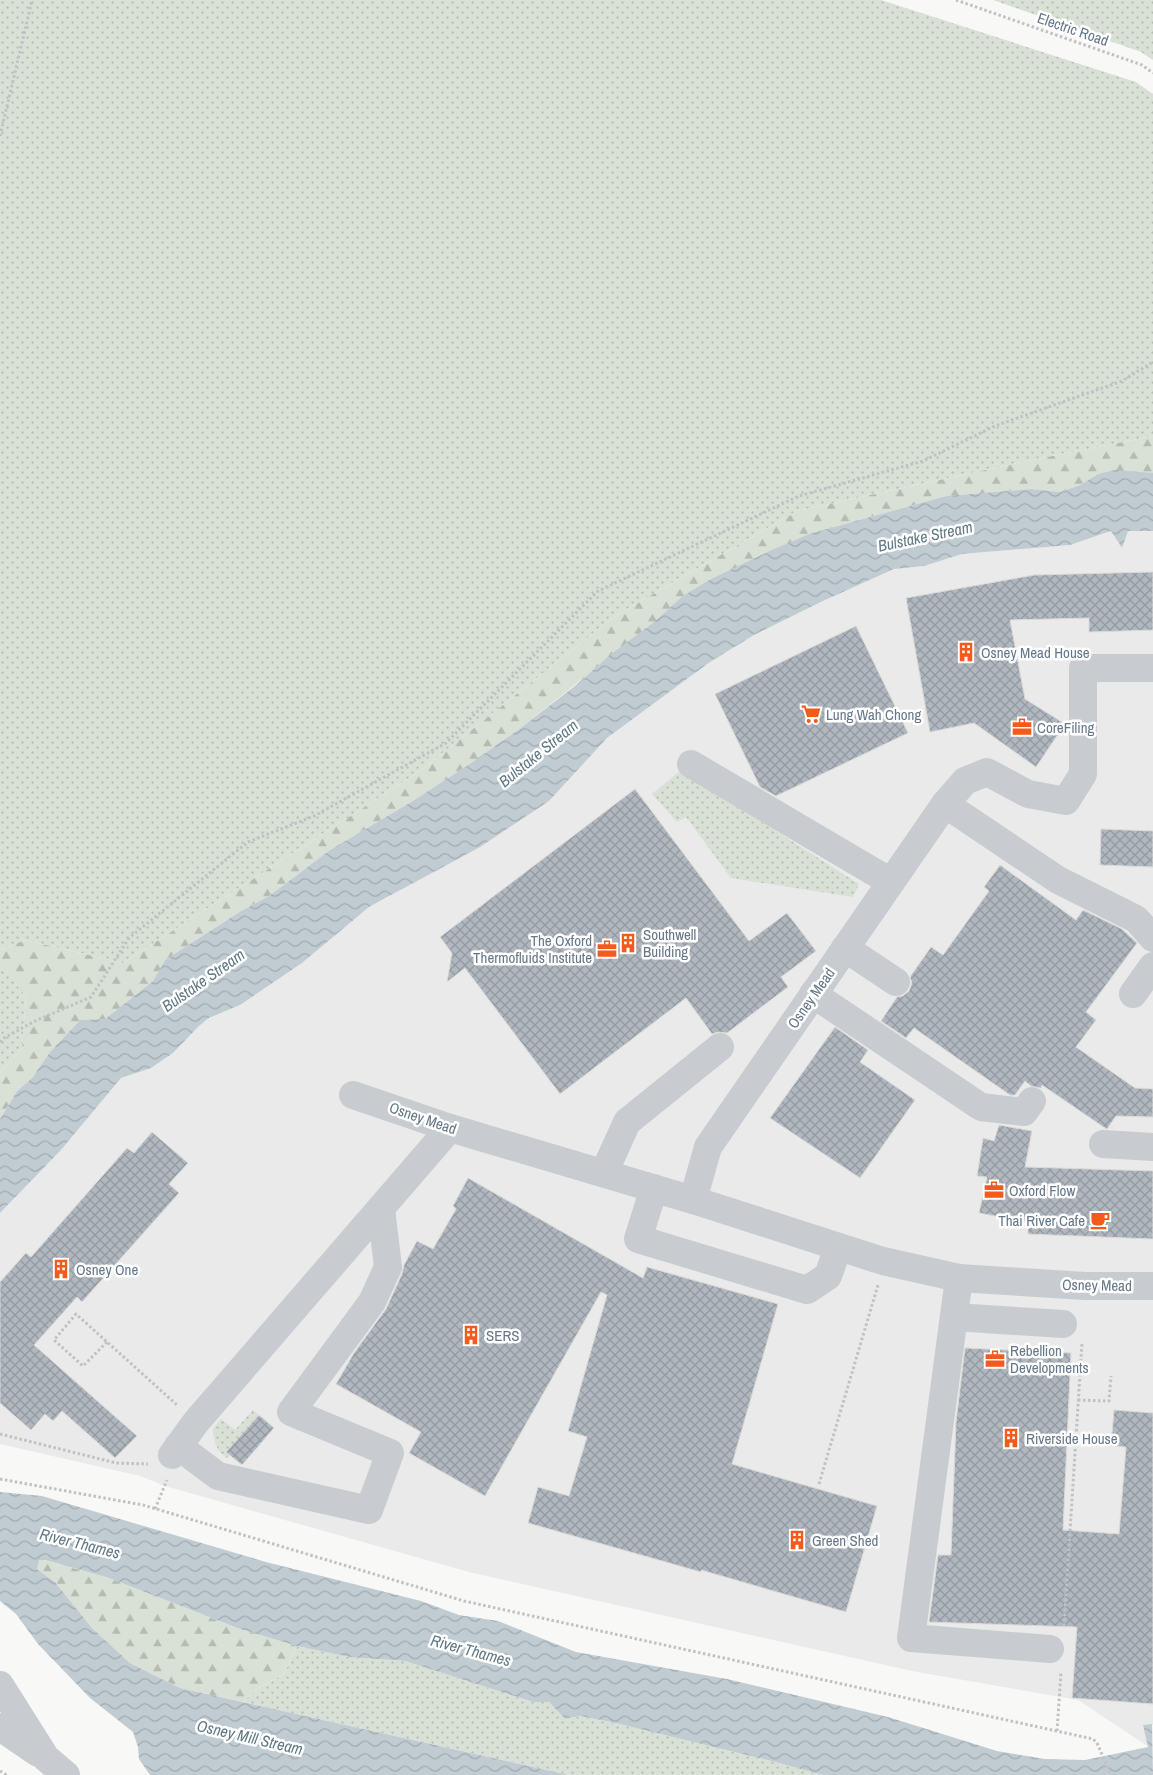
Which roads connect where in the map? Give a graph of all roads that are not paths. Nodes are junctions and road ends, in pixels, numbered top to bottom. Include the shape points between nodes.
1 (1153, 668) edge
2 (691, 764) dead end
3 (945, 804) junction
4 (891, 882) junction
5 (1153, 938) edge
6 (845, 948) junction
7 (1153, 966) edge
8 (896, 982) dead end
9 (813, 994) junction
10 (1133, 994) dead end
11 (720, 1047) dead end
12 (353, 1095) dead end
13 (1032, 1101) dead end
14 (450, 1128) junction
15 (1103, 1144) dead end
16 (1153, 1147) edge
17 (604, 1173) junction
18 (654, 1188) junction
19 (693, 1200) junction
20 (381, 1209) junction
21 (838, 1247) junction
22 (959, 1278) junction
23 (1153, 1286) edge
24 (954, 1317) junction
25 (1073, 1329) road end
26 (1058, 1649) road end
27 (0, 1685) edge
28 (0, 1727) edge
29 (56, 1767) edge

1 - 3 street, Osney Mead via 1084,668 1083,774 1066,801 1028,794 987,772 966,781
2 - 4 street
3 - 4 street, Osney Mead
3 - 5 street via 1058,880 1136,919
4 - 6 street, Osney Mead
6 - 8 street
6 - 9 street, Osney Mead
7 - 10 street
9 - 13 street via 981,1107 1024,1112
9 - 19 street, Osney Mead via 708,1147
11 - 17 street via 627,1122
12 - 14 street, Osney Mead
14 - 17 street, Osney Mead
14 - 20 street
15 - 16 street
17 - 18 street, Osney Mead
18 - 19 street, Osney Mead
18 - 21 street via 638,1239 807,1290 828,1276
19 - 21 street, Osney Mead
20 - 20 street via 388,1267 372,1302 291,1412 390,1453 369,1510 218,1476 175,1450
21 - 22 street, Osney Mead
22 - 23 street, Osney Mead via 1085,1286
22 - 24 street
24 - 25 street
24 - 26 street via 911,1638
27 - 29 street
28 - 29 street

